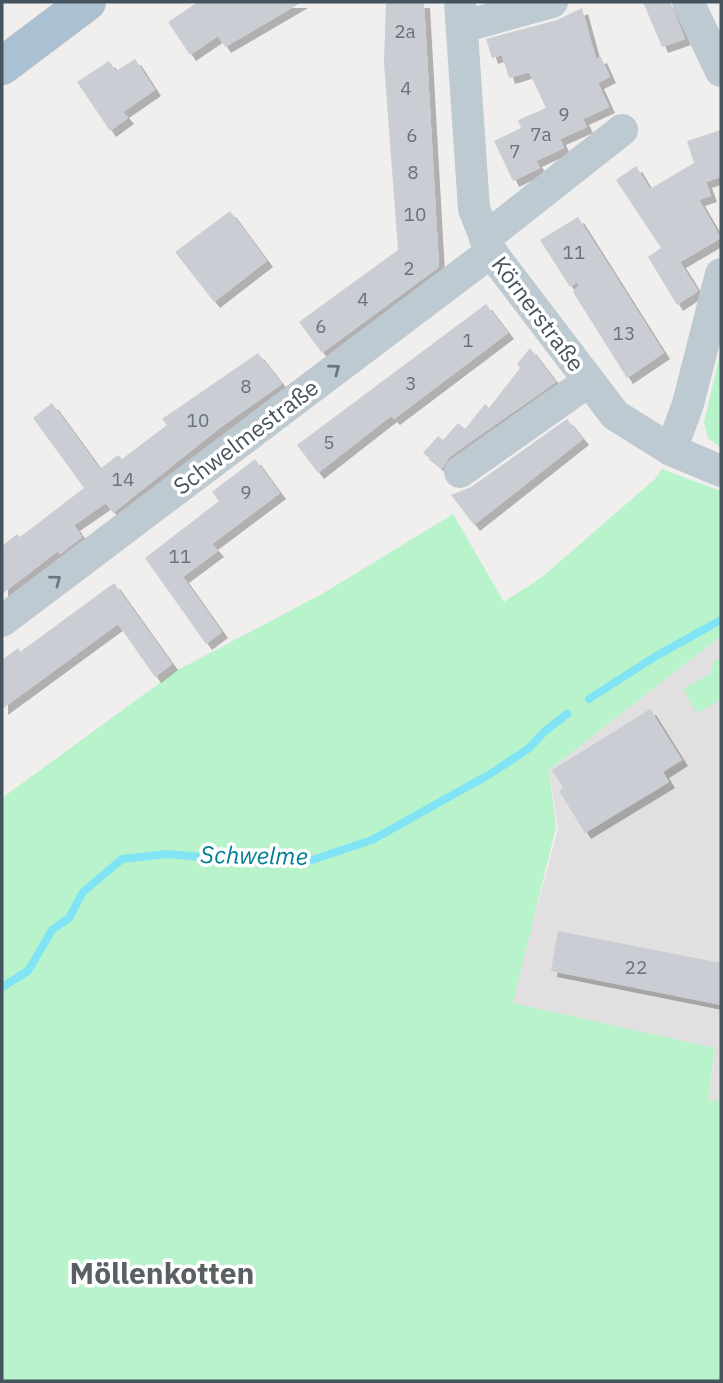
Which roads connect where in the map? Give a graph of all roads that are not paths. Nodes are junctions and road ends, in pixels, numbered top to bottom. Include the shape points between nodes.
1 (87, 2) edge
2 (552, 2) edge
3 (688, 2) edge
4 (461, 14) edge
5 (2, 66) edge
6 (721, 71) edge
7 (622, 130) dead end
8 (488, 245) junction
9 (721, 274) edge
10 (716, 318) edge
11 (589, 381) junction
12 (671, 450) junction
13 (721, 471) edge
14 (460, 472) dead end
15 (2, 621) edge

1 - 5 main road
2 - 4 street
3 - 6 street
4 - 8 street, Körnerstraße via 474,209
7 - 8 street, Schwelmestraße
8 - 11 street, Körnerstraße
15 -> 8 street, Schwelmestraße
9 - 10 street
10 - 12 street
11 - 12 street, Körnerstraße via 615,415
11 - 14 street
12 - 13 street, Körnerstraße

